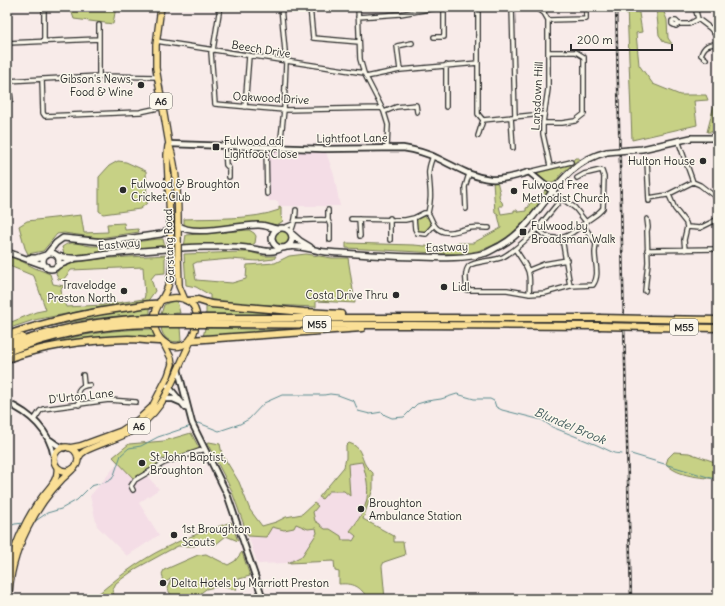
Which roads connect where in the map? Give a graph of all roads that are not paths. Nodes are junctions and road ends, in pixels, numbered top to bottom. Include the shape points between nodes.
1 (44, 7) edge
2 (161, 7) edge
3 (220, 7) edge
4 (308, 7) edge
5 (358, 7) edge
6 (443, 7) edge
7 (478, 7) edge
8 (512, 7) edge
9 (536, 7) edge
10 (586, 7) edge
11 (695, 7) edge
12 (281, 9) edge
13 (358, 17) junction
14 (698, 19) junction
15 (548, 20) junction
16 (679, 24) dead end
17 (99, 25) dead end
18 (434, 37) dead end
19 (99, 39) junction
20 (44, 41) junction
21 (156, 42) junction
22 (359, 42) junction
23 (7, 43) edge
24 (412, 43) dead end
25 (718, 46) edge
26 (213, 50) junction
27 (548, 52) junction
28 (248, 56) junction
29 (706, 59) dead end
30 (286, 62) junction
31 (478, 63) junction
32 (446, 65) junction
33 (400, 70) junction
34 (365, 75) junction
35 (99, 76) junction
36 (157, 77) junction
37 (42, 79) junction
38 (8, 81) edge
39 (11, 100) dead end
40 (446, 106) dead end
41 (163, 107) junction
42 (245, 107) junction
43 (381, 108) junction
44 (284, 110) junction
45 (384, 112) junction
46 (417, 112) dead end
47 (543, 114) junction
48 (513, 117) junction
49 (483, 120) junction
50 (542, 123) junction
51 (478, 136) dead end
52 (718, 138) edge
53 (678, 140) junction
54 (169, 144) junction
55 (225, 146) junction
56 (266, 147) junction
57 (280, 147) junction
58 (387, 147) junction
59 (513, 148) dead end
60 (433, 156) junction
61 (647, 161) dead end
62 (571, 162) dead end
63 (550, 166) junction
64 (530, 172) junction
65 (469, 174) junction
66 (228, 175) dead end
67 (577, 178) dead end
68 (693, 182) junction
69 (552, 191) junction
70 (267, 194) dead end
71 (668, 195) junction
72 (718, 199) edge
73 (558, 204) dead end
74 (466, 209) dead end
75 (296, 210) dead end
76 (328, 210) dead end
77 (428, 213) junction
78 (390, 218) junction
79 (414, 218) junction
80 (351, 219) dead end
81 (359, 219) junction
82 (647, 219) dead end
83 (718, 219) edge
84 (296, 220) junction
85 (328, 220) junction
86 (293, 224) junction
87 (584, 224) junction
88 (258, 225) junction
89 (434, 225) junction
90 (178, 226) junction
91 (648, 227) junction
92 (654, 227) dead end
93 (687, 227) junction
94 (280, 228) junction
95 (489, 228) dead end
96 (537, 229) junction
97 (170, 230) junction
98 (189, 230) junction
99 (291, 233) junction
100 (161, 234) junction
101 (178, 236) junction
102 (360, 236) dead end
103 (562, 238) junction
104 (272, 240) junction
105 (330, 240) dead end
106 (390, 240) dead end
107 (171, 241) junction
108 (56, 243) junction
109 (285, 248) junction
110 (515, 249) junction
111 (718, 249) edge
112 (258, 250) junction
113 (647, 250) junction
114 (685, 250) junction
115 (316, 251) junction
116 (7, 252) edge
117 (46, 255) junction
118 (57, 255) junction
119 (26, 258) junction
120 (77, 258) junction
121 (566, 260) junction
122 (46, 266) junction
123 (57, 267) junction
124 (529, 270) junction
125 (570, 286) junction
126 (645, 292) dead end
127 (529, 294) junction
128 (187, 300) junction
129 (159, 303) junction
130 (424, 317) junction
131 (112, 320) junction
132 (718, 320) edge
133 (150, 321) junction
134 (206, 321) junction
135 (429, 325) junction
136 (718, 328) edge
137 (7, 335) edge
138 (191, 340) junction
139 (7, 341) edge
140 (162, 342) junction
141 (7, 346) edge
142 (7, 352) edge
143 (7, 358) edge
144 (178, 369) junction
145 (83, 375) dead end
146 (165, 383) junction
147 (84, 385) junction
148 (90, 385) dead end
149 (170, 389) junction
150 (165, 399) junction
151 (136, 402) dead end
152 (7, 403) edge
153 (78, 405) junction
154 (186, 408) junction
155 (34, 420) junction
156 (49, 439) junction
157 (66, 448) junction
158 (205, 449) junction
159 (54, 457) junction
160 (78, 459) junction
161 (57, 466) junction
162 (72, 470) junction
163 (133, 490) dead end
164 (7, 575) edge
165 (9, 599) edge
166 (263, 599) edge

1 - 20 street
2 - 21 main road, Garstang Road / A6
3 - 26 street
4 - 12 street
4 - 22 street via 313,38
5 - 13 street
6 - 13 street
6 - 18 street via 444,37
7 - 31 street
8 - 48 street
9 - 15 street
10 - 15 street via 586,18
11 - 14 street
12 - 30 street
13 - 22 street
14 - 16 street via 689,24
14 - 25 street via 718,37
15 - 27 street, Lansdown Hill
17 - 19 street
19 - 20 street
19 - 35 street
20 - 23 street
21 - 26 street, Beech Drive
21 - 36 main road, Garstang Road / A6
22 - 34 street via 360,59
24 - 33 street via 397,46
25 - 29 street via 710,44 703,48 701,55
26 - 28 street, Beech Drive
26 - 42 street, Oakwood Drive via 211,52 215,104
27 - 47 street, Lansdown Hill via 548,89
27 - 50 street via 576,52 584,57 584,114 575,121
28 - 30 street, Beech Drive
28 - 42 street
30 - 34 street, Beech Drive
30 - 44 street
31 - 32 street, Beech Drive
31 - 49 street via 478,114
32 - 33 street, Beech Drive
32 - 40 street
33 - 34 street, Beech Drive
34 - 43 street
35 - 36 street
35 - 37 street
36 - 41 main road, Garstang Road / A6
37 - 38 street
37 - 41 street via 44,116 140,112
38 - 39 street
41 - 54 main road, Garstang Road / A6
42 - 44 street, Oakwood Drive
43 - 44 street, Oakwood Drive
43 - 45 street
44 - 57 street
45 - 46 street via 396,107 416,105
45 - 58 street via 388,125
47 - 48 street
47 - 50 street, Lansdown Hill
48 - 49 street
48 - 59 street
49 - 51 street
50 - 63 street, Lansdown Hill
52 - 53 main road
53 - 68 street
53 - 69 main road, bridge via 642,149 607,152 581,162
54 - 55 street, Lightfoot Lane
54 - 90 main road, Garstang Road / A6 via 177,195
54 - 97 main road, Garstang Road / A6 via 167,154
55 - 56 street, Lightfoot Lane
55 - 66 street
56 - 57 street, Lightfoot Lane
56 - 70 street
57 - 58 street, Lightfoot Lane
58 - 60 street, Lightfoot Lane via 415,150
60 - 65 street, Lightfoot Lane
60 - 77 street via 429,166 431,193
61 - 71 street via 649,200
62 - 63 street, Lightfoot Lane
63 - 64 street, Lightfoot Lane
64 - 65 street, Lightfoot Lane via 492,179
64 - 69 street
65 - 74 street via 465,187
67 - 87 street via 601,170 604,177 604,208
68 - 71 street
68 - 72 street
69 - 87 street via 575,208
69 - 115 main road, Eastway via 526,226 509,241 488,252 469,257 385,256
71 - 93 street
73 - 96 street
75 - 84 street
76 - 85 street
77 - 79 street
77 - 89 street
78 - 79 street
78 - 81 street
78 - 106 street
79 - 89 street via 417,233 426,234
80 - 81 street
81 - 102 street
82 - 91 street
83 - 93 street via 700,228
84 - 85 street
84 - 86 street
85 - 105 street
86 - 94 street
86 - 99 street
87 - 103 street via 571,235
87 - 125 street via 596,243 595,282 593,285
88 - 94 main road
88 - 98 main road
88 - 104 main road via 269,232
89 - 95 street via 445,232 453,233 468,228
90 - 98 main road
90 - 101 main road, Garstang Road / A6
91 - 92 street
91 - 113 street
93 - 114 street
94 - 99 main road
94 - 104 main road via 273,233
96 - 103 street via 549,238
96 - 110 street
97 - 100 main road
97 - 107 main road, Garstang Road / A6
98 - 101 main road
99 - 109 main road via 292,243
99 - 115 main road, Eastway
100 - 107 main road
100 - 108 main road via 104,242 63,238
101 - 128 main road, Garstang Road / A6, bridge via 179,286
103 - 121 street
104 - 109 main road via 277,247
104 - 112 main road via 270,247
107 - 129 main road, Garstang Road / A6, bridge via 170,279
108 - 117 main road
108 - 118 main road
109 - 112 main road, Eastway via 274,251
109 - 115 main road, Eastway via 298,246
110 - 124 street
110 - 127 street via 498,258 471,264 466,270 467,290 507,290
111 - 114 street
112 - 120 main road, Eastway via 246,247 202,248
113 - 114 street
113 - 126 street
116 - 119 main road
117 - 118 main road
117 - 119 main road
117 - 122 main road
118 - 120 main road, Eastway via 63,258
118 - 123 main road
119 - 122 main road
120 - 123 main road, Eastway
121 - 124 street
121 - 125 street
122 - 123 main road
124 - 127 street
125 - 127 street via 545,293
128 - 129 main road via 174,298
128 - 130 highway, M55 via 304,312
128 - 138 main road, A6 via 194,306 197,316
129 - 137 highway via 90,313
129 - 140 main road, A6 via 154,321
130 - 132 highway, M55, bridge
130 - 134 highway, M55
131 - 133 highway, M55
131 - 139 highway, M55 via 67,325
131 - 141 highway, M55 via 56,330
133 - 134 highway, M55, bridge
133 - 142 highway, M55 via 84,330
134 - 135 highway, M55
135 - 136 highway, M55, bridge
135 - 138 highway, M55
138 - 140 main road via 177,346
138 - 144 main road, A6
140 - 143 highway via 128,339 87,342 41,349
140 - 146 main road, A6 via 172,364
144 - 149 main road, A6
144 - 154 street
145 - 147 street
146 - 149 street
146 - 157 main road, A6 via 154,404 127,428 97,441
147 - 148 street
147 - 153 street via 78,392
149 - 150 main road, A6
149 - 154 street
150 - 154 street via 175,399
150 - 160 main road, A6 via 150,417 136,428 85,451
151 - 153 street, D'Urton Lane via 109,400
152 - 155 street
153 - 155 street, D'Urton Lane via 43,409
154 - 158 street
155 - 156 street
156 - 157 street
156 - 159 street
157 - 159 main road, A6 via 58,451
157 - 160 main road via 75,452
158 - 163 street via 164,463 135,480 131,486
158 - 166 street via 227,494
159 - 161 main road
160 - 162 main road, A6
161 - 162 main road via 62,470
161 - 164 main road via 56,479 29,516 23,529
162 - 165 main road, A6 via 56,486 29,525 11,574

